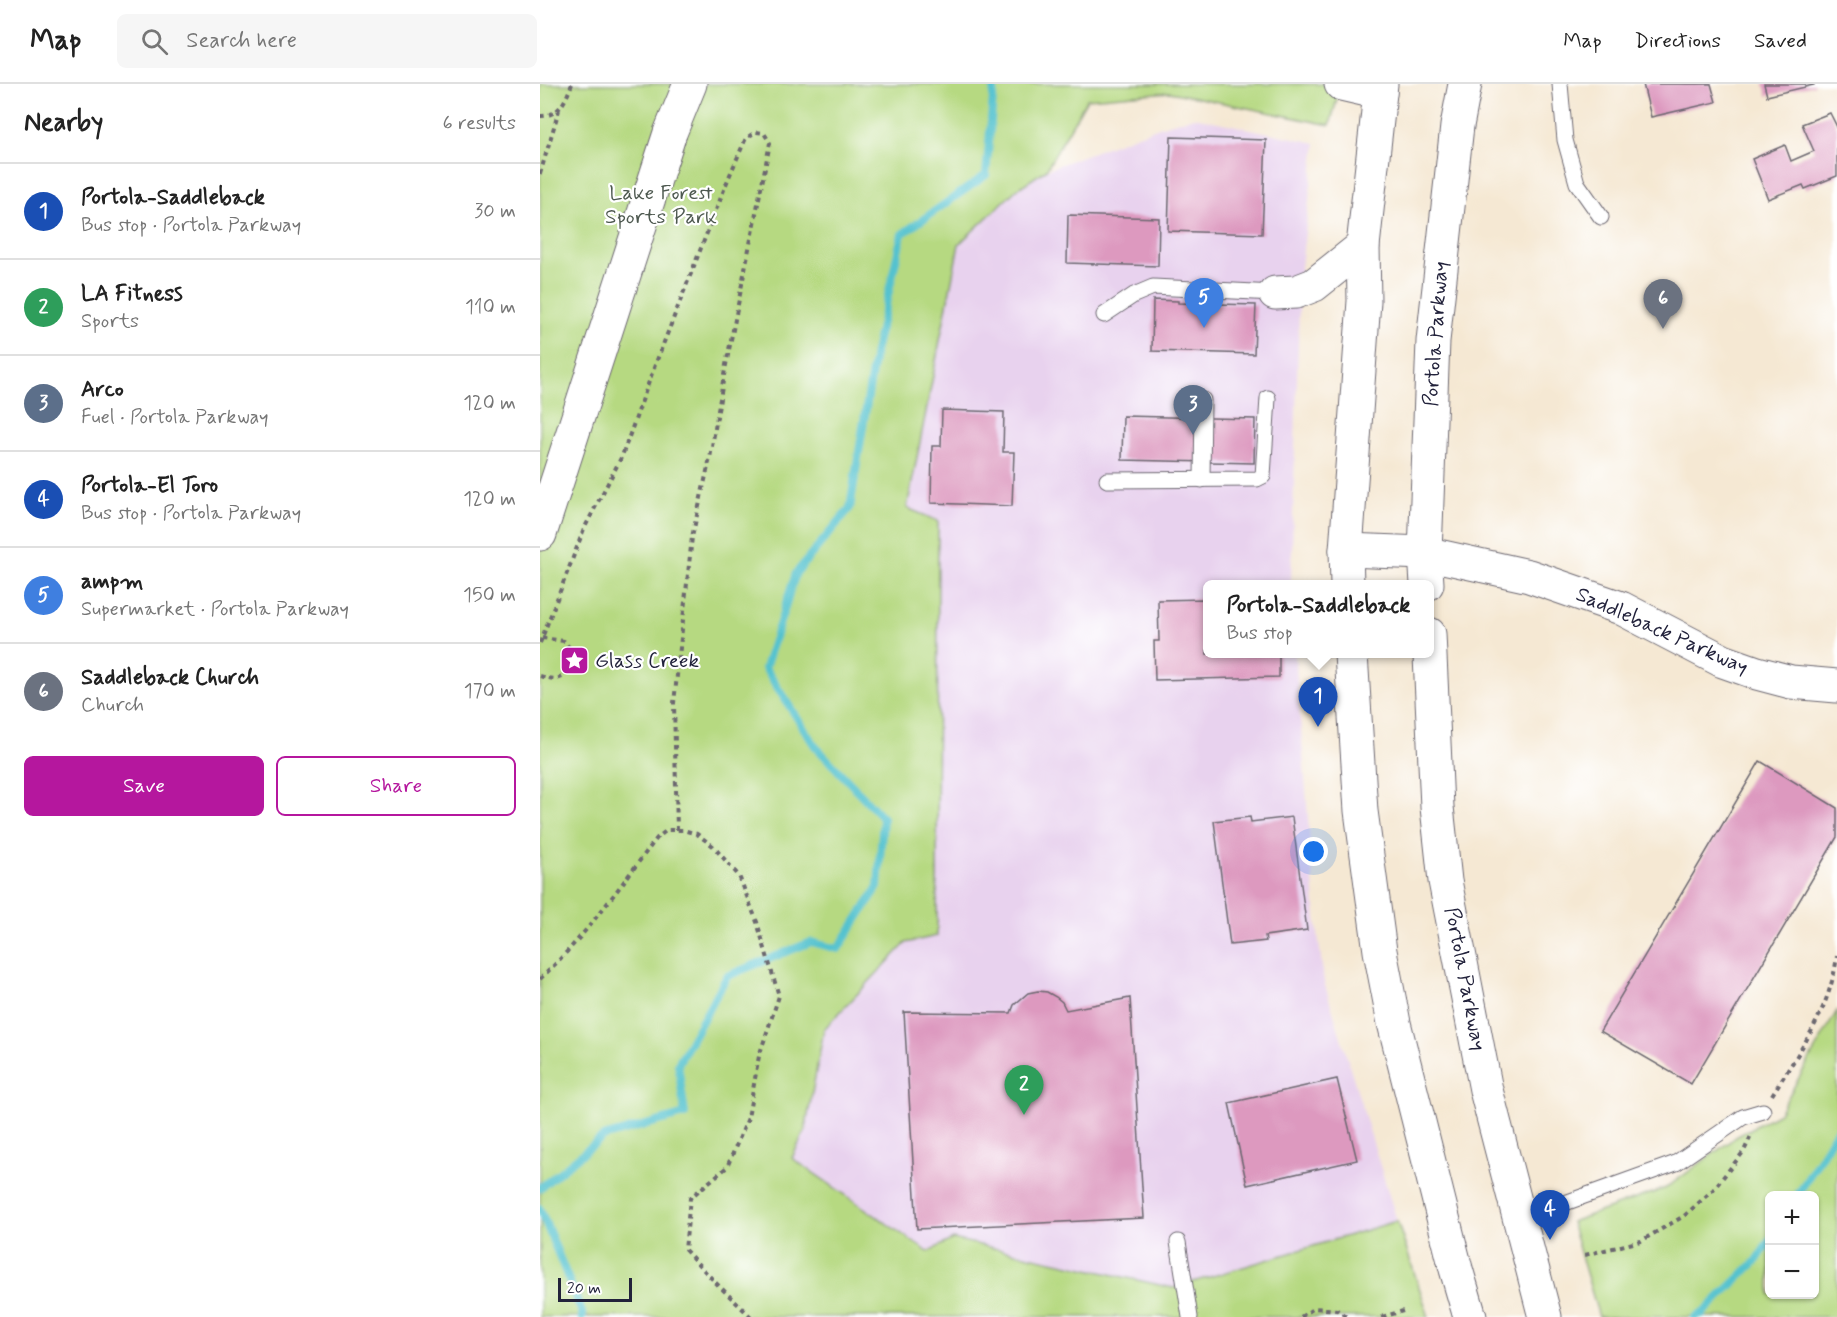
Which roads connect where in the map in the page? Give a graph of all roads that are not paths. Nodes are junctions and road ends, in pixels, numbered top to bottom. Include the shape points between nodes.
1 (690, 84) edge
2 (1341, 84) edge
3 (1465, 84) edge
4 (1560, 84) edge
5 (1381, 89) edge
6 (1601, 217) dead end
7 (1363, 246) junction
8 (1275, 293) joint
9 (1104, 315) dead end
10 (1268, 398) dead end
11 (1203, 400) dead end
12 (1107, 480) dead end
13 (1202, 480) junction
14 (540, 534) edge
15 (1346, 550) junction
16 (1426, 569) edge
17 (1347, 580) edge
18 (1351, 658) edge
19 (1430, 658) edge
20 (1837, 686) edge
21 (1763, 1111) dead end
22 (1551, 1208) dead end
23 (1178, 1242) dead end
24 (1190, 1317) edge
25 (1470, 1317) edge
26 (1545, 1317) edge

1 - 14 main road via 670,133
2 - 5 main road
3 - 16 main road, Portola Parkway via 1433,341
4 - 6 lane via 1565,141 1576,183
5 - 7 main road
7 - 8 main road via 1314,285 1296,292
7 - 15 main road via 1364,301
8 - 9 lane via 1153,287
10 - 13 lane via 1263,476 1251,480
11 - 13 lane
12 - 13 lane
15 - 16 main road, Saddleback Parkway
15 - 17 main road
16 - 20 main road, Saddleback Parkway via 1529,576 1621,608 1723,661 1791,682
18 - 25 main road via 1361,811 1380,951 1394,1023
19 - 26 main road, Portola Parkway via 1437,807 1445,880 1486,1090
21 - 22 lane via 1743,1117 1676,1163
23 - 24 lane

